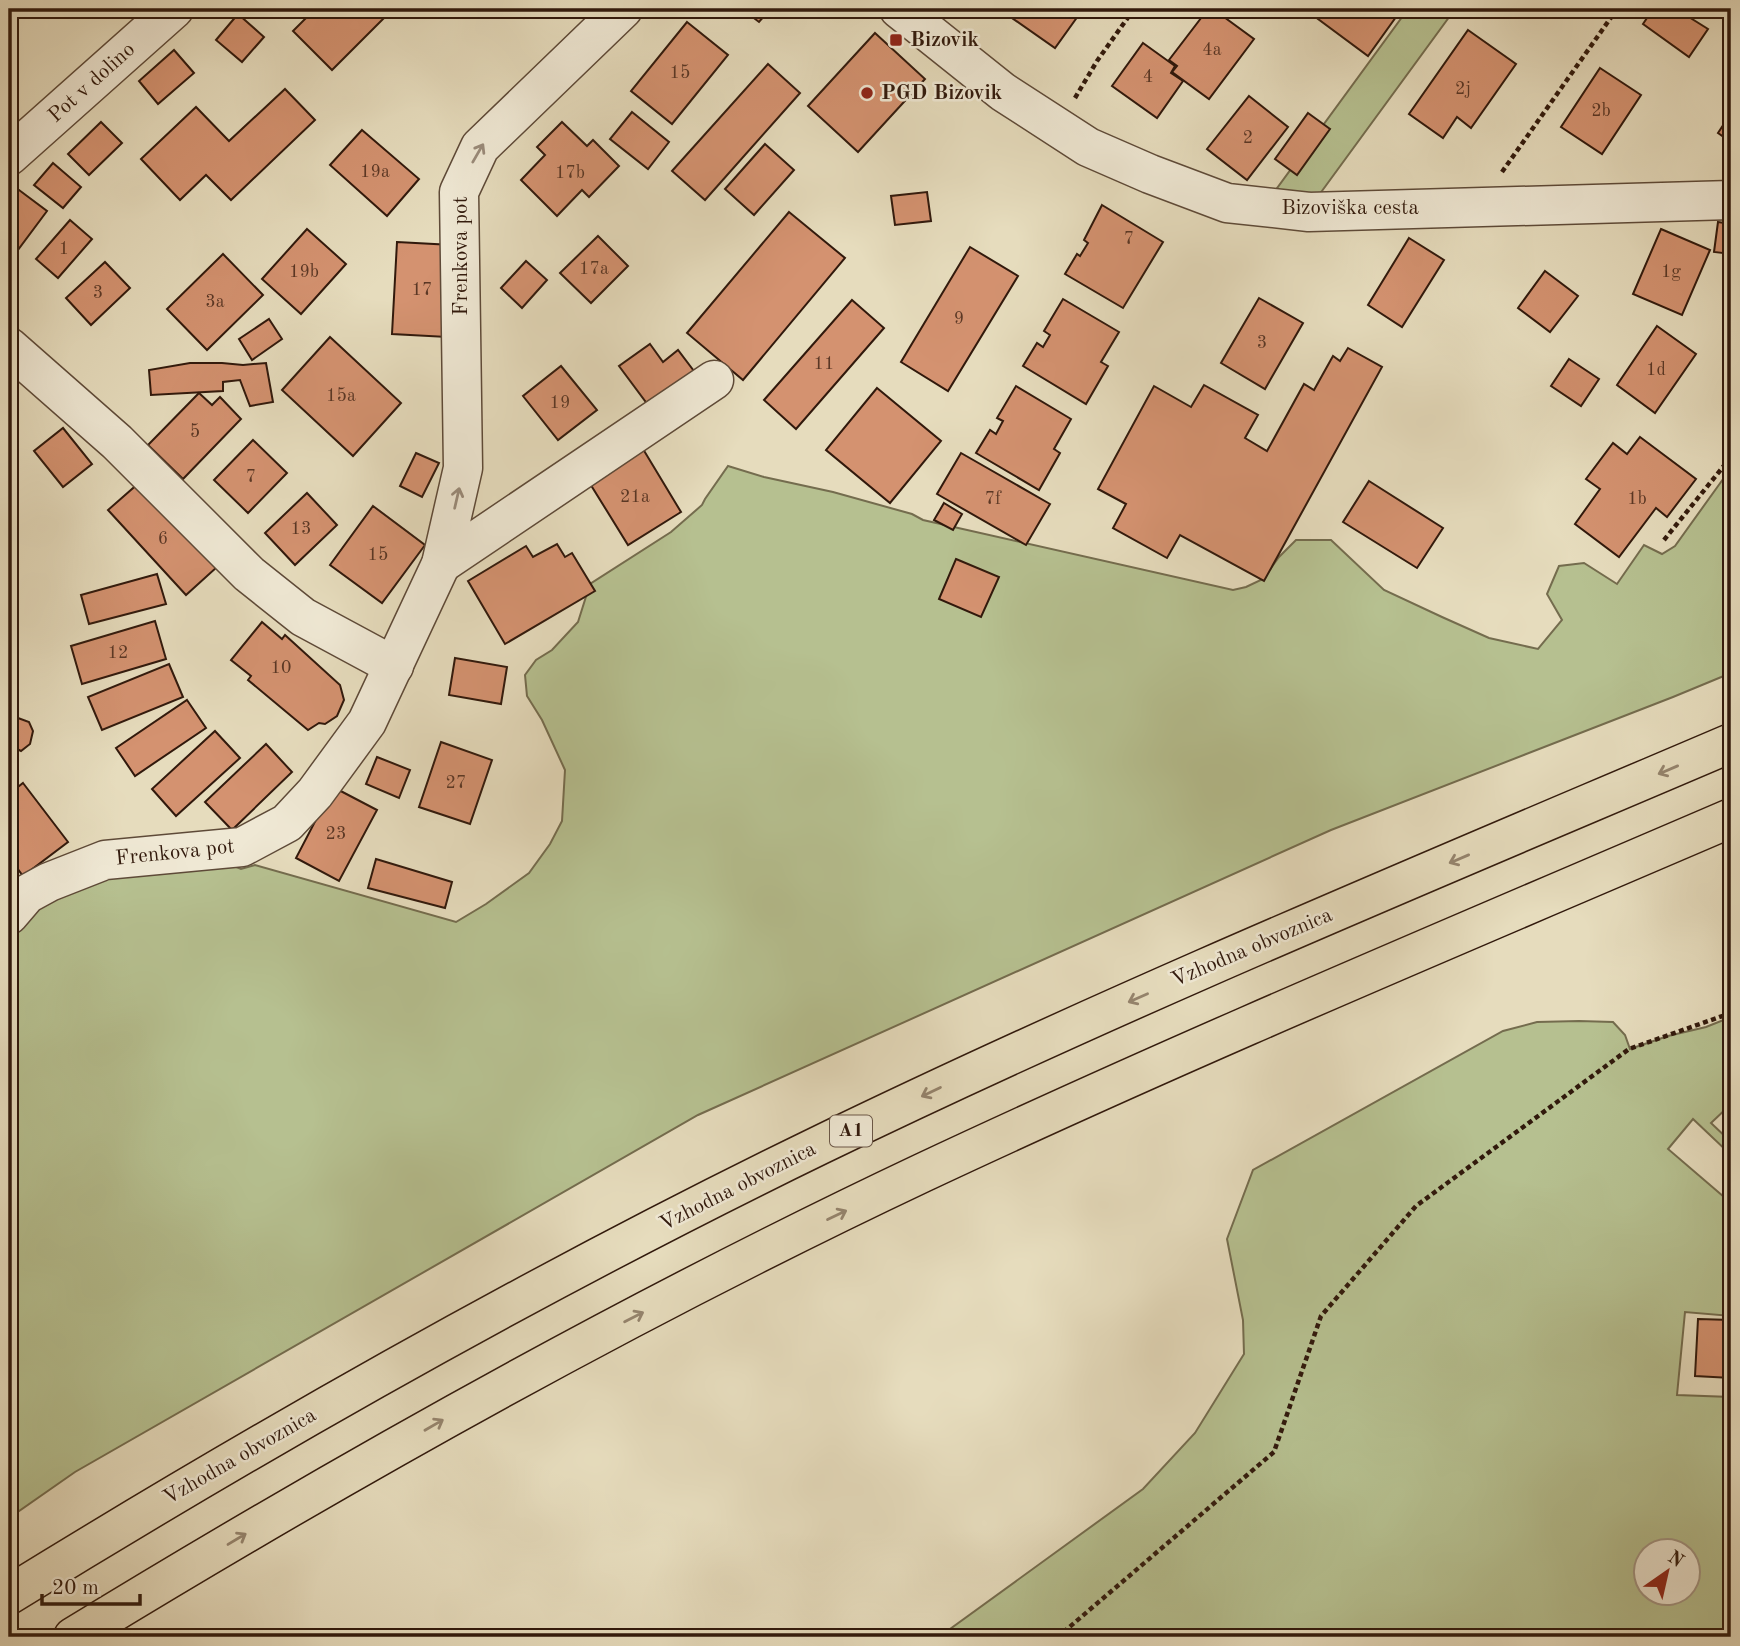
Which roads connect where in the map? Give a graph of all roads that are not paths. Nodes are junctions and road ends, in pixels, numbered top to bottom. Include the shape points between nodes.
1 (174, 9) edge
2 (623, 9) edge
3 (898, 9) edge
4 (9, 156) edge
5 (1731, 200) edge
6 (9, 347) edge
7 (714, 380) dead end
8 (441, 564) junction
9 (394, 666) junction
10 (1731, 743) edge
11 (1731, 818) edge
12 (9, 915) edge
13 (9, 1595) edge
14 (73, 1637) edge

1 - 4 street, Pot v dolino
8 -> 2 street, Frenkova pot via 464,468 459,192 480,147
3 - 5 street, Bizoviška cesta via 1003,92 1088,147 1227,203 1309,212
6 - 9 street via 117,442 249,574 303,617
7 - 8 street
8 - 9 street, Frenkova pot
9 - 12 street, Frenkova pot via 367,722 287,823 242,847 105,860 27,894
10 -> 13 highway, Vzhodna obvoznica / A1 via 1132,1000 817,1147 496,1311 280,1432
14 -> 11 highway via 454,1413 763,1251 1130,1078

